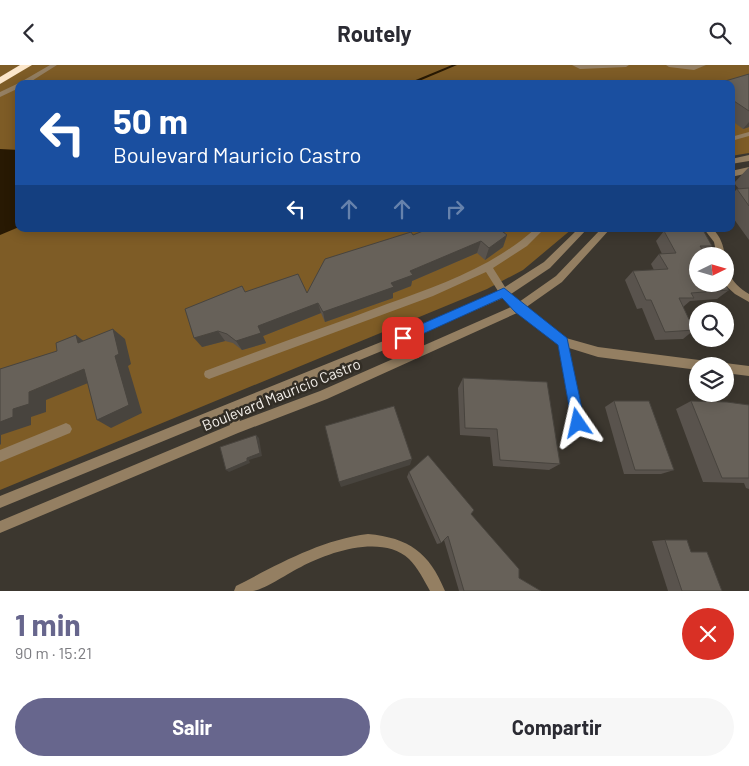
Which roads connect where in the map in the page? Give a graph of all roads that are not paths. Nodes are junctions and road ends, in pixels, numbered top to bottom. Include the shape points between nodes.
1 (16, 65) edge
2 (27, 65) edge
3 (54, 65) edge
4 (575, 65) edge
5 (626, 65) edge
6 (669, 65) edge
7 (703, 65) edge
8 (0, 74) edge
9 (28, 80) edge
10 (0, 81) edge
11 (15, 88) edge
12 (0, 95) edge
13 (749, 158) edge
14 (735, 161) edge
15 (749, 170) edge
16 (735, 173) edge
17 (536, 232) edge
18 (580, 232) edge
19 (603, 232) edge
20 (710, 232) edge
21 (719, 247) edge
22 (488, 268) junction
23 (734, 288) edge
24 (504, 293) junction
25 (749, 298) edge
26 (518, 308) junction
27 (563, 342) junction
28 (689, 364) edge
29 (734, 370) edge
30 (749, 371) edge
31 (209, 374) dead end
32 (230, 409) junction
33 (578, 423) dead end
34 (238, 428) junction
35 (66, 429) dead end
36 (0, 456) edge
37 (0, 502) edge
38 (0, 527) edge
39 (241, 591) edge
40 (438, 591) edge

1 - 8 highway
2 - 10 highway
3 - 9 street
4 - 5 street
6 - 7 street via 694,68
11 - 12 street
13 - 14 street
15 - 16 street
17 - 22 street
18 - 24 street, Boulevard Mauricio Castro via 547,265
19 - 26 street, Boulevard Mauricio Castro via 559,279
20 - 21 street
22 - 24 street
22 - 31 street via 331,331
23 - 25 street
24 - 26 street
24 - 32 street, Boulevard Mauricio Castro
26 - 27 street
26 - 34 street, Boulevard Mauricio Castro via 323,395
27 - 28 street via 598,352
27 - 33 street
29 - 30 street
32 - 34 street
32 - 37 street, Boulevard Mauricio Castro
34 - 38 street, Boulevard Mauricio Castro
35 - 36 street
39 - 40 street via 329,548 374,539 393,543 410,552 424,567

